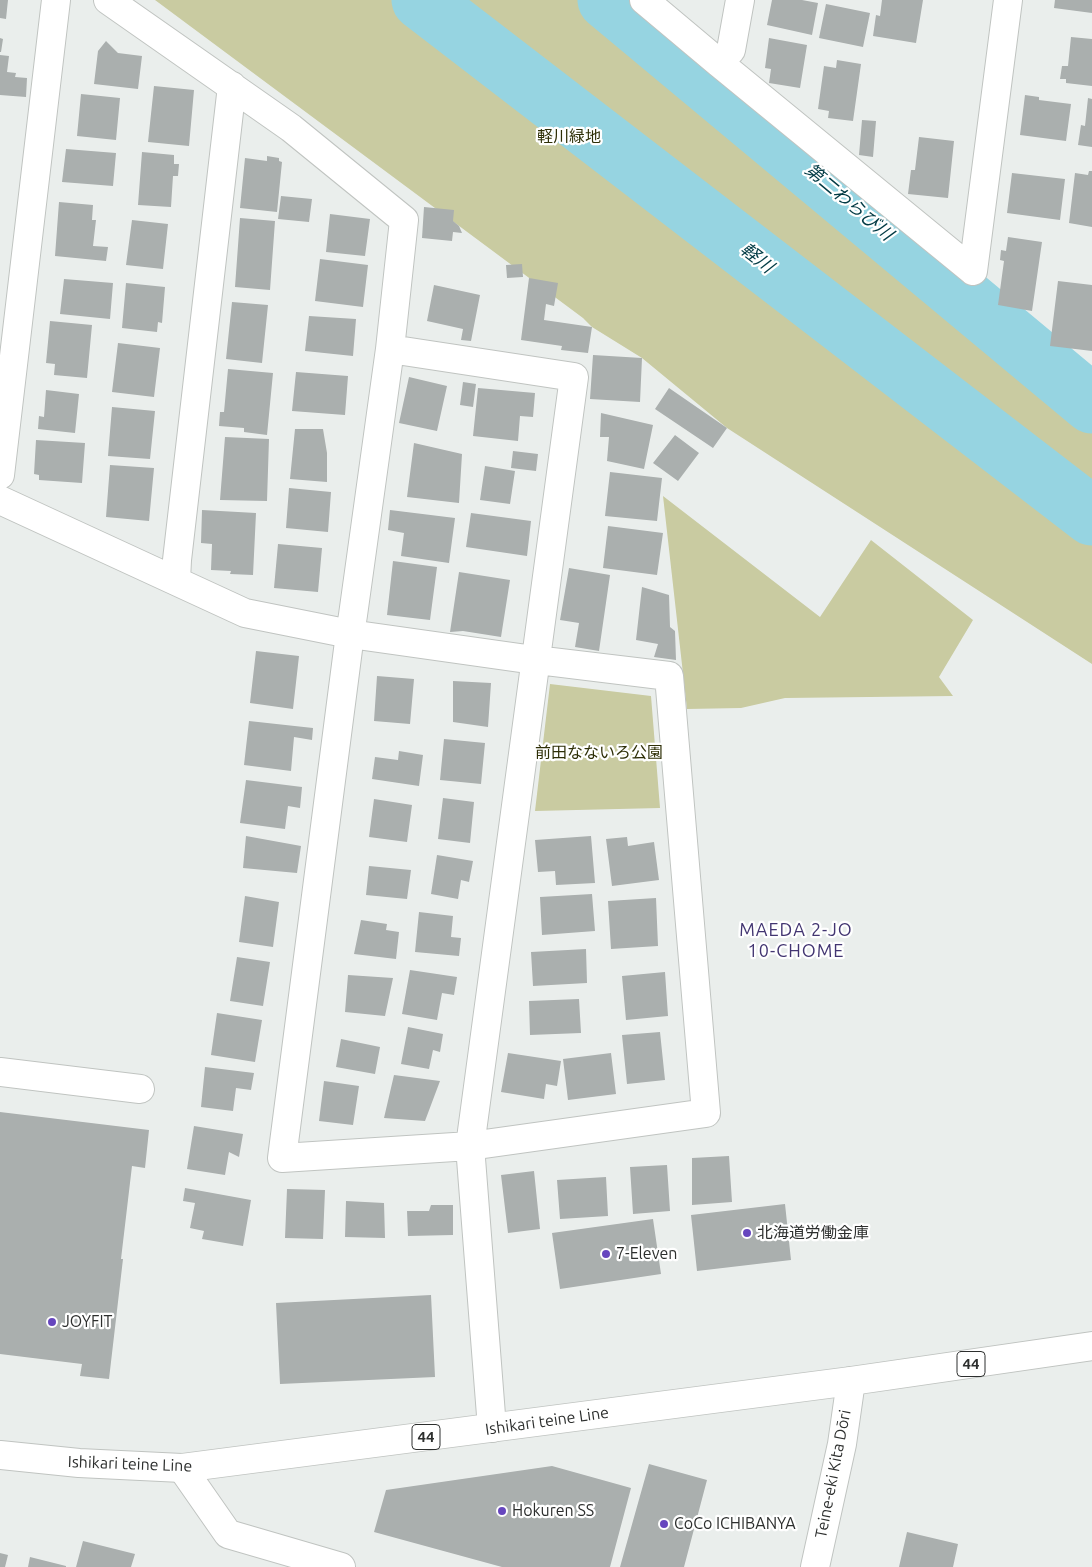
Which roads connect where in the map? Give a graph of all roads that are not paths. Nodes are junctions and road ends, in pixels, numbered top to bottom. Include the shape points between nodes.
1 (56, 0) edge
2 (108, 0) edge
3 (644, 0) edge
4 (740, 0) edge
5 (1008, 0) edge
6 (719, 63) junction
7 (232, 86) junction
8 (390, 349) junction
9 (0, 475) edge
10 (0, 500) edge
11 (176, 580) junction
12 (350, 634) junction
13 (536, 660) junction
14 (0, 1072) edge
15 (140, 1089) dead end
16 (470, 1146) junction
17 (1092, 1346) edge
18 (851, 1381) junction
19 (492, 1428) junction
20 (0, 1455) edge
21 (182, 1468) junction
22 (340, 1567) edge
23 (814, 1567) edge

1 - 9 street
2 - 7 street
3 - 6 street
4 - 6 street via 731,50
5 - 6 street via 973,271
7 - 8 street via 292,128 404,220
7 - 11 street
8 - 12 street
8 - 13 street via 574,377
10 - 11 street
11 - 12 street via 245,613
12 - 13 street
12 - 16 street via 282,1158
13 - 16 street
13 - 16 street via 669,676 706,1113
14 - 15 street
16 - 19 street
17 - 18 street, Ishikari teine Line / 44
18 - 19 street, Ishikari teine Line / 44
18 - 23 street, Teine-eki Kita Dōri via 842,1444
19 - 21 street, Ishikari teine Line / 44
20 - 21 street, Ishikari teine Line / 44
21 - 22 street via 228,1534

